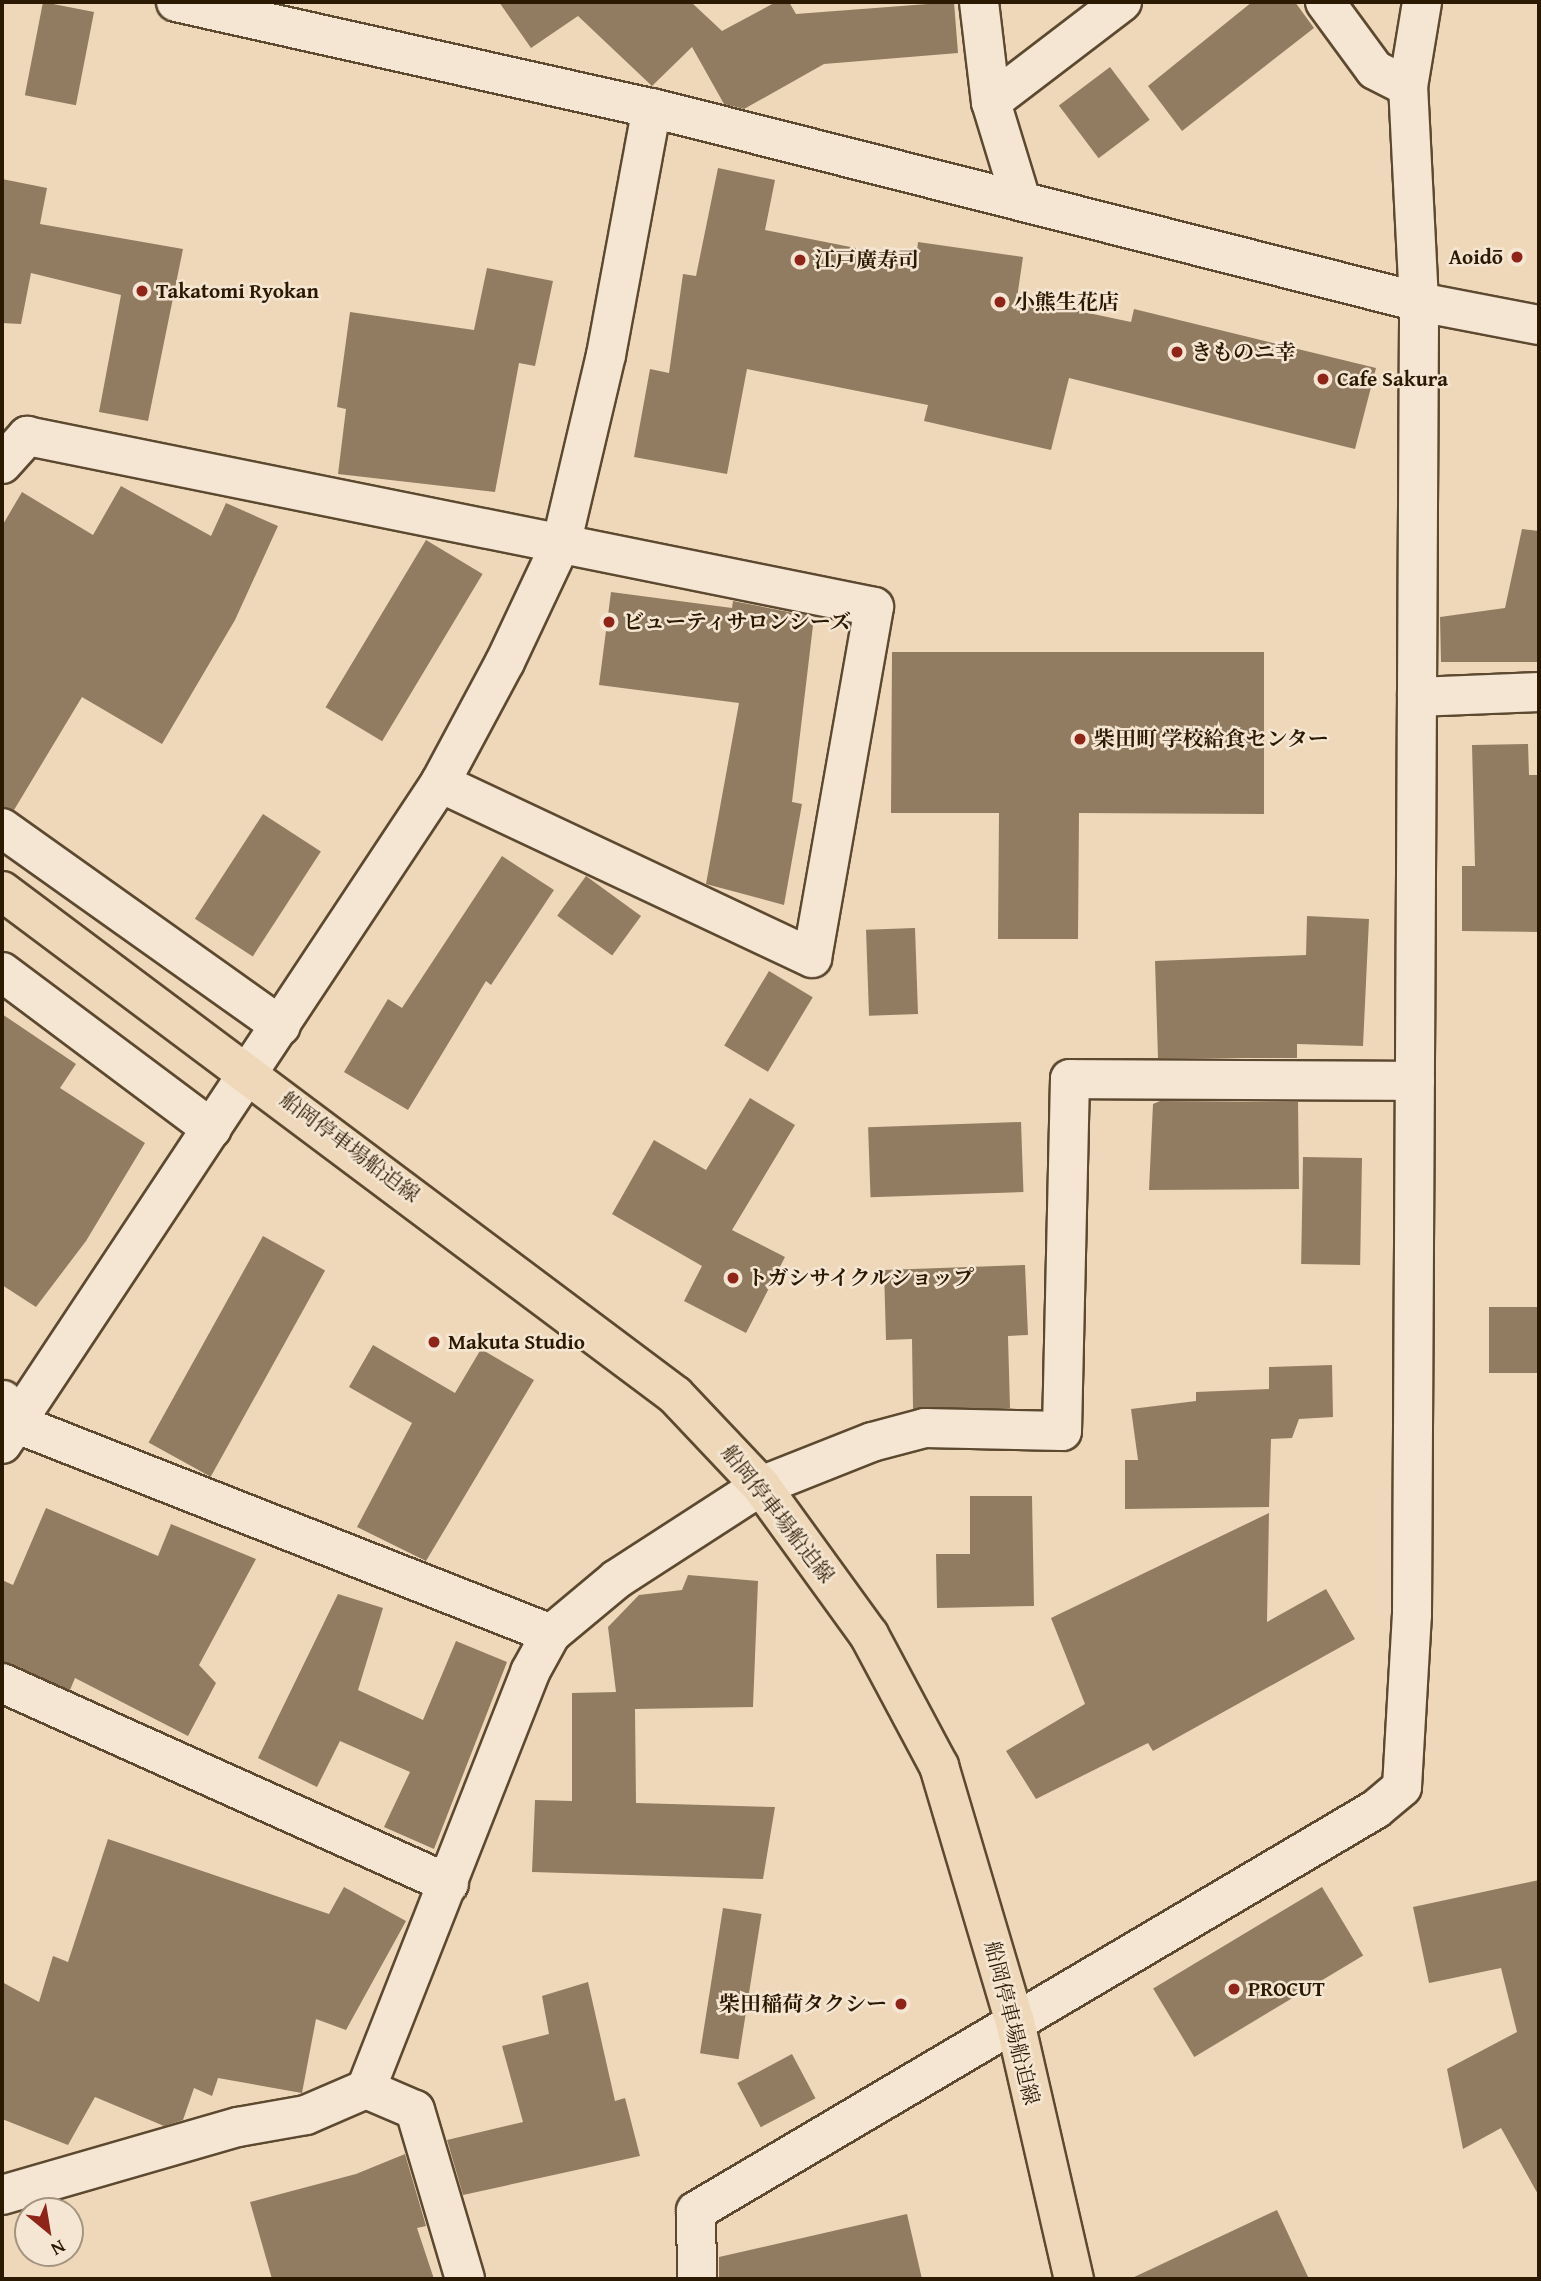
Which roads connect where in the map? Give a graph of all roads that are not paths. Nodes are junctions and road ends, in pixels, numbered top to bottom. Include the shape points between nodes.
1 (176, 2) edge
2 (979, 2) edge
3 (1122, 2) edge
4 (1325, 2) edge
5 (1422, 2) edge
6 (1408, 87) junction
7 (990, 102) junction
8 (652, 108) junction
9 (1021, 200) junction
10 (1419, 302) junction
11 (1539, 324) edge
12 (2, 464) edge
13 (562, 541) junction
14 (1539, 692) edge
15 (1417, 697) junction
16 (440, 783) junction
17 (2, 828) edge
18 (2, 891) edge
19 (2, 972) edge
20 (281, 1026) junction
21 (250, 1072) junction
22 (1415, 1081) junction
23 (212, 1129) junction
24 (6, 1422) edge
25 (761, 1486) junction
26 (551, 1634) junction
27 (2, 1683) edge
28 (449, 1885) junction
29 (1015, 2021) junction
30 (366, 2089) junction
31 (2, 2195) edge
32 (465, 2279) edge
33 (697, 2279) edge
34 (1074, 2279) edge

1 - 8 street
2 - 7 street
3 - 7 street
4 - 6 street via 1376,70
5 - 6 street
6 - 10 street
7 - 9 street
8 - 9 street
8 - 13 street via 606,355
9 - 10 street
10 - 11 street
10 - 15 street
12 - 13 street via 27,436
13 - 16 street
13 - 16 street via 874,607 812,958
14 - 15 street
15 - 22 street
16 - 20 street
17 - 20 street
18 - 21 main road, 船岡停車場船迫線
19 - 23 street
20 - 21 street
21 - 23 street
21 - 25 main road, 船岡停車場船迫線 via 675,1395
22 - 25 street via 1070,1079 1062,1431 925,1428
22 - 29 street via 1412,1615 1402,1787 1376,1810
23 - 24 street
24 - 26 street
25 - 26 street via 617,1579
25 - 29 main road, 船岡停車場船迫線 via 869,1635 939,1766
26 - 28 street
27 - 28 street
28 - 30 street
29 - 33 street via 696,2211
29 - 34 main road, 船岡停車場船迫線
30 - 31 street via 306,2115 238,2127
30 - 32 street via 415,2110

